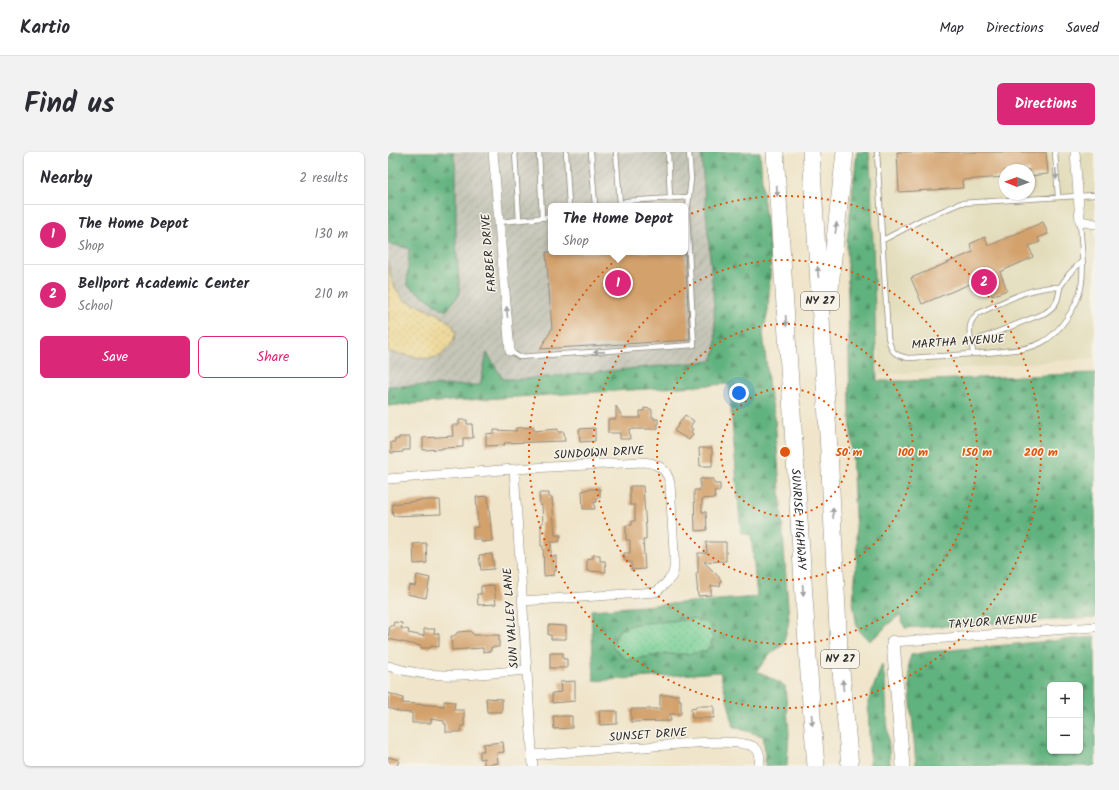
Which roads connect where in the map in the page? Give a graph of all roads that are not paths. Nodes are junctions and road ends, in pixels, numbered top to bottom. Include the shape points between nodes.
1 (493, 152) edge
2 (515, 152) edge
3 (539, 152) edge
4 (566, 152) edge
5 (591, 152) edge
6 (616, 152) edge
7 (668, 152) edge
8 (688, 152) edge
9 (775, 152) edge
10 (811, 152) edge
11 (845, 152) edge
12 (877, 152) edge
13 (1055, 152) edge
14 (1075, 152) edge
15 (1095, 195) edge
16 (1078, 196) junction
17 (689, 197) junction
18 (1058, 197) junction
19 (670, 198) junction
20 (569, 203) edge
21 (595, 203) edge
22 (618, 203) edge
23 (622, 203) edge
24 (688, 206) edge
25 (542, 217) junction
26 (548, 217) edge
27 (519, 220) junction
28 (1080, 221) junction
29 (499, 222) junction
30 (1095, 224) edge
31 (688, 233) edge
32 (883, 240) junction
33 (1082, 261) junction
34 (1060, 286) junction
35 (972, 342) junction
36 (510, 351) joint
37 (973, 354) junction
38 (829, 451) junction
39 (514, 469) junction
40 (388, 479) edge
41 (522, 601) junction
42 (1095, 627) edge
43 (893, 642) joint
44 (388, 666) edge
45 (526, 670) junction
46 (533, 755) junction
47 (533, 766) edge
48 (759, 766) edge
49 (816, 766) edge
50 (850, 766) edge
51 (903, 766) edge

1 - 29 street, FARBER DRIVE
2 - 27 lane
3 - 25 lane
4 - 20 lane
5 - 21 lane
6 - 22 lane
7 - 19 lane
8 - 17 lane via 691,179
9 -> 49 highway, SUNRISE HIGHWAY / NY 27
38 -> 10 highway, NY 27
38 -> 11 highway via 830,290
12 - 32 lane, MARTHA AVENUE
13 -> 18 lane
14 - 16 street, MARTHA AVENUE
15 - 16 lane
16 - 18 lane
16 - 28 street, MARTHA AVENUE
17 - 19 lane
17 -> 24 lane
18 - 32 lane via 961,203
19 - 23 lane
25 - 26 lane
25 - 27 lane
27 - 29 lane
28 - 30 street
28 - 33 lane, MARTHA AVENUE
36 -> 29 street, FARBER DRIVE
31 -> 36 lane via 694,345 519,357
32 - 37 lane, MARTHA AVENUE via 888,337 891,348 898,356 908,358
33 - 34 lane
33 - 37 lane, MARTHA AVENUE via 1081,289 1071,312 1057,332 1041,343 1022,349
34 - 35 lane via 1054,306 1044,313
34 - 35 lane via 1031,290 977,314 971,320 969,329
35 - 37 lane
50 -> 38 highway, NY 27 via 839,649
39 - 40 street, SUNDOWN DRIVE
39 - 41 street, SUN VALLEY LANE
39 - 41 street, SUNDOWN DRIVE via 653,463 662,468 669,478 674,552 672,576 656,592
41 - 45 street, SUN VALLEY LANE
42 - 43 street, TAYLOR AVENUE
43 - 51 street
44 - 45 street via 432,675
45 - 46 street, SUN VALLEY LANE
46 - 47 street, SUN VALLEY LANE
46 - 48 street, SUNSET DRIVE via 686,744 747,744 760,754

